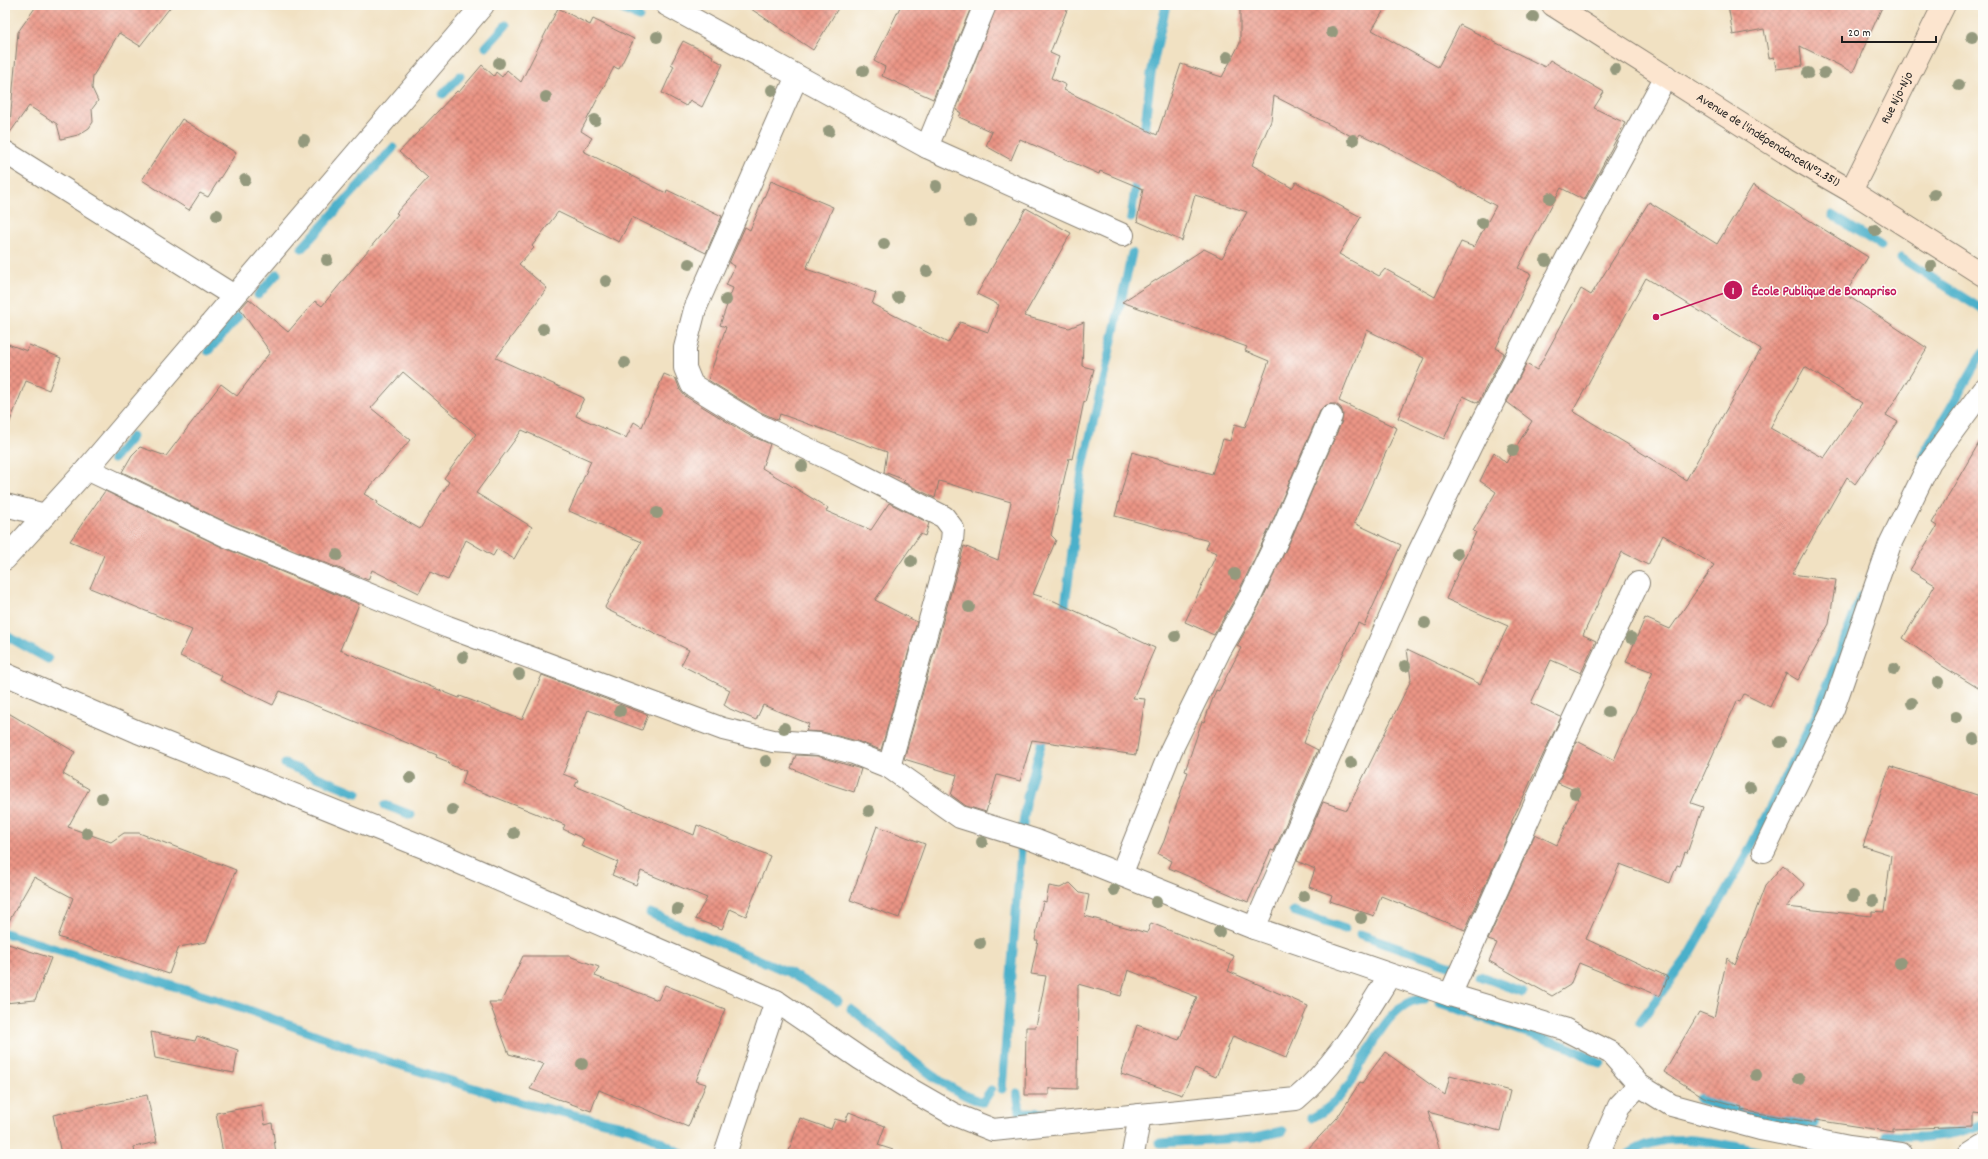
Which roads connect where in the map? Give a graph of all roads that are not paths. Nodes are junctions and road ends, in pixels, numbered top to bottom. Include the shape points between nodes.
1 (483, 5) edge
2 (667, 5) edge
3 (984, 5) edge
4 (1553, 5) edge
5 (1944, 5) edge
6 (797, 76) junction
7 (1666, 76) junction
8 (927, 147) junction
9 (5, 152) edge
10 (1851, 191) junction
11 (1123, 235) dead end
12 (1983, 275) edge
13 (234, 296) junction
14 (1983, 390) edge
15 (1331, 416) dead end
16 (87, 469) junction
17 (5, 505) edge
18 (45, 515) junction
19 (5, 559) edge
20 (1638, 583) dead end
21 (5, 674) edge
22 (889, 767) junction
23 (1764, 851) dead end
24 (1121, 875) junction
25 (1254, 928) junction
26 (1390, 975) junction
27 (1450, 995) junction
28 (776, 1001) junction
29 (1639, 1084) junction
30 (1140, 1115) junction
31 (1983, 1145) edge
32 (725, 1154) edge
33 (1133, 1154) edge
34 (1598, 1154) edge
35 (1901, 1154) edge
36 (1969, 1154) edge

1 - 13 street
2 - 6 street
3 - 8 street
4 - 7 main road, Avenue de l'indépendance(N°2.351)
5 - 10 main road, Rue Njo-Njo
6 - 8 street
6 - 22 street via 695,309 686,348 685,368 692,385 754,423 944,517 953,529 952,541
7 - 10 main road, Avenue de l'indépendance(N°2.351)
7 - 25 street via 1570,252 1417,556
8 - 11 street
9 - 13 street
10 - 12 main road, Avenue de l'indépendance(N°2.351)
13 - 16 street
14 - 23 street via 1930,462 1890,544 1833,709
15 - 24 street via 1275,545 1171,750
16 - 18 street
16 - 22 street via 227,536 448,626 723,729 773,741 819,744 854,753
17 - 18 street
18 - 19 street
20 - 27 street via 1560,749
21 - 28 street via 138,732 426,848
22 - 24 street via 960,817 1034,840
24 - 25 street
25 - 26 street
26 - 27 street
26 - 30 street via 1339,1054 1314,1084 1296,1099
27 - 29 street via 1564,1029 1611,1053
28 - 30 street via 913,1091 953,1114 993,1130
28 - 32 street
29 - 34 street via 1619,1106
29 - 35 street via 1670,1105 1712,1117 1849,1147
30 - 33 street
31 - 36 street

